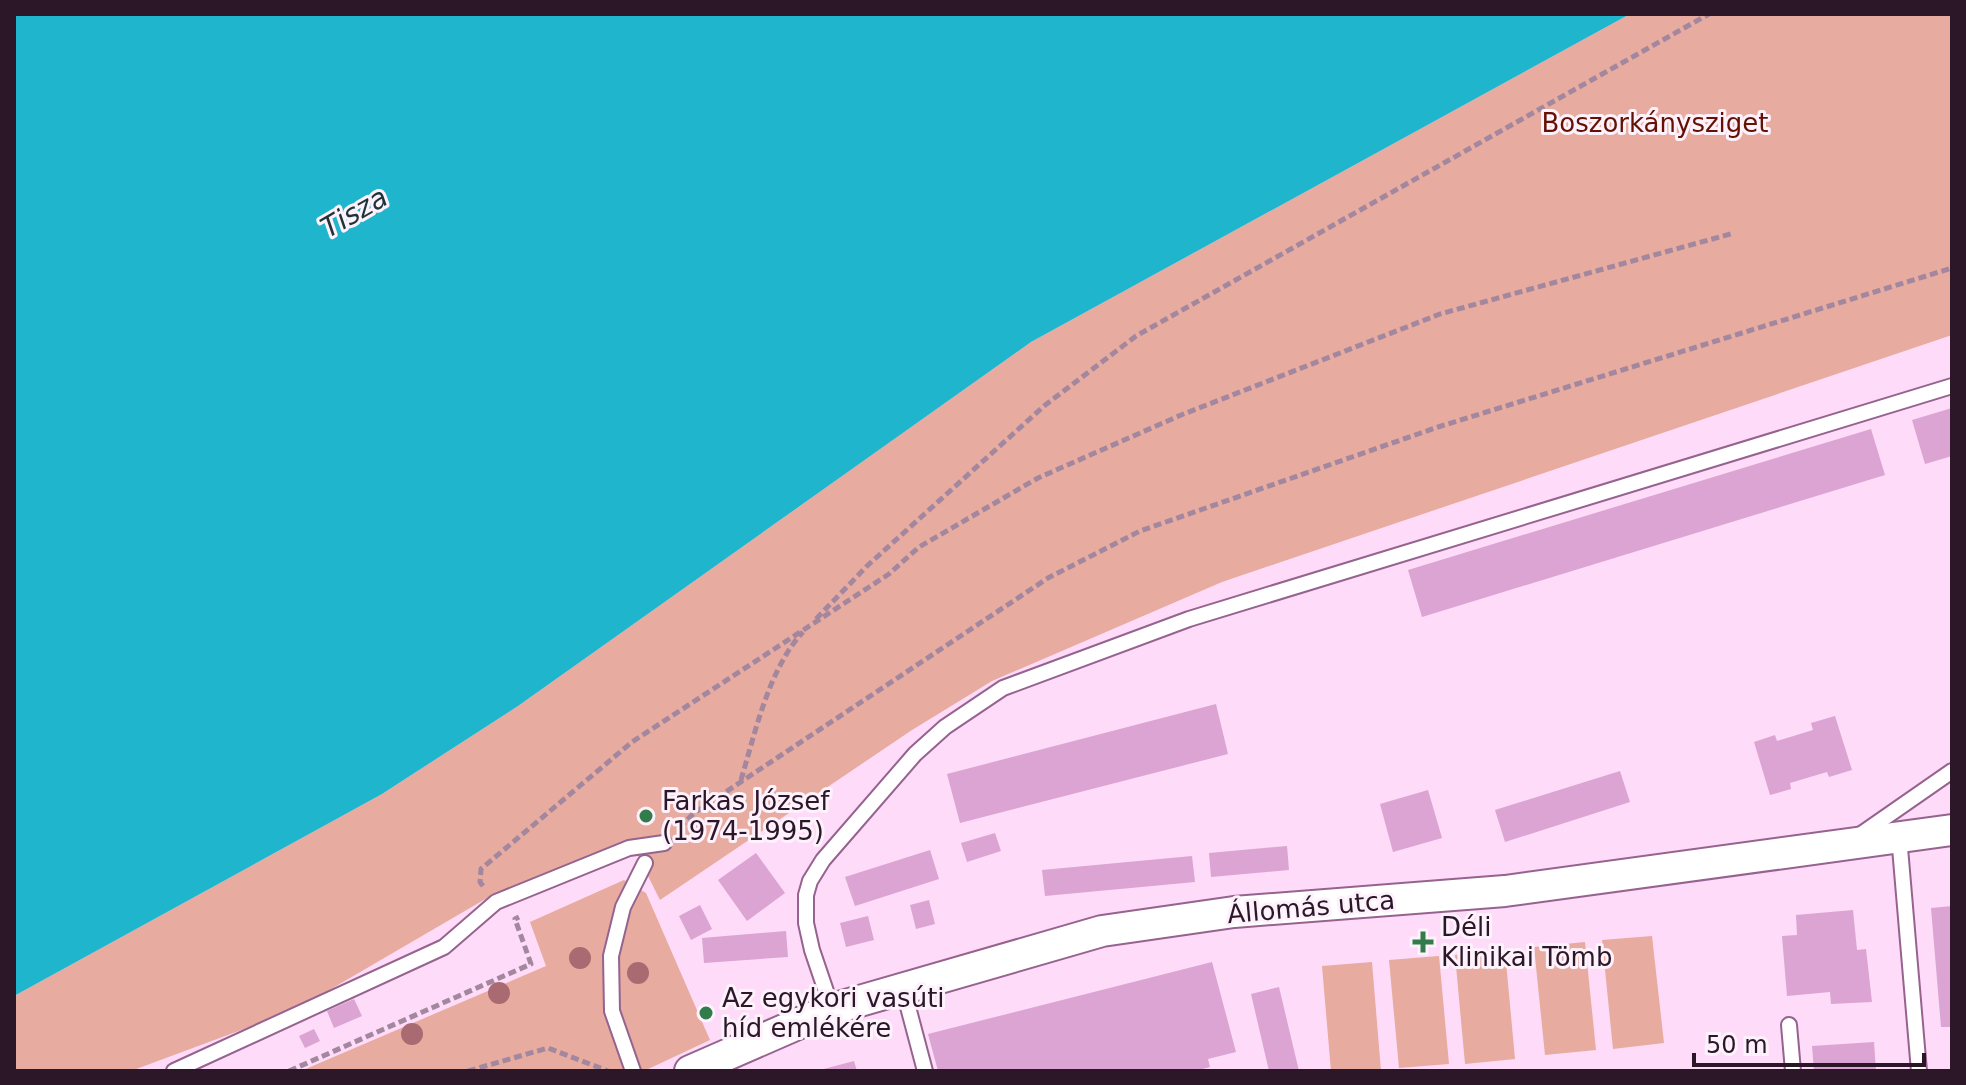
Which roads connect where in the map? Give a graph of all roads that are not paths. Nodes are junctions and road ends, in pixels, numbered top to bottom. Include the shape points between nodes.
1 (1952, 386) edge
2 (1952, 771) edge
3 (1952, 830) edge
4 (1899, 836) junction
5 (664, 843) road end
6 (1848, 843) junction
7 (645, 863) dead end
8 (903, 988) junction
9 (832, 1009) junction
10 (1789, 1025) dead end
11 (174, 1071) edge
12 (633, 1071) edge
13 (690, 1071) edge
14 (925, 1071) edge
15 (1793, 1071) edge
16 (1919, 1071) edge

1 - 9 lane via 1189,619 1003,688 915,754 810,881 806,923
2 - 6 lane
3 - 4 street, Állomás utca
4 - 6 street, Állomás utca
4 - 16 lane
5 - 11 lane via 629,848 496,902 444,947
6 - 8 street, Állomás utca via 1505,891 1234,912 1102,931
7 - 12 lane via 623,907 611,956 612,1011
8 - 9 street, Állomás utca
8 - 14 lane
9 - 13 street, Állomás utca
10 - 15 lane

